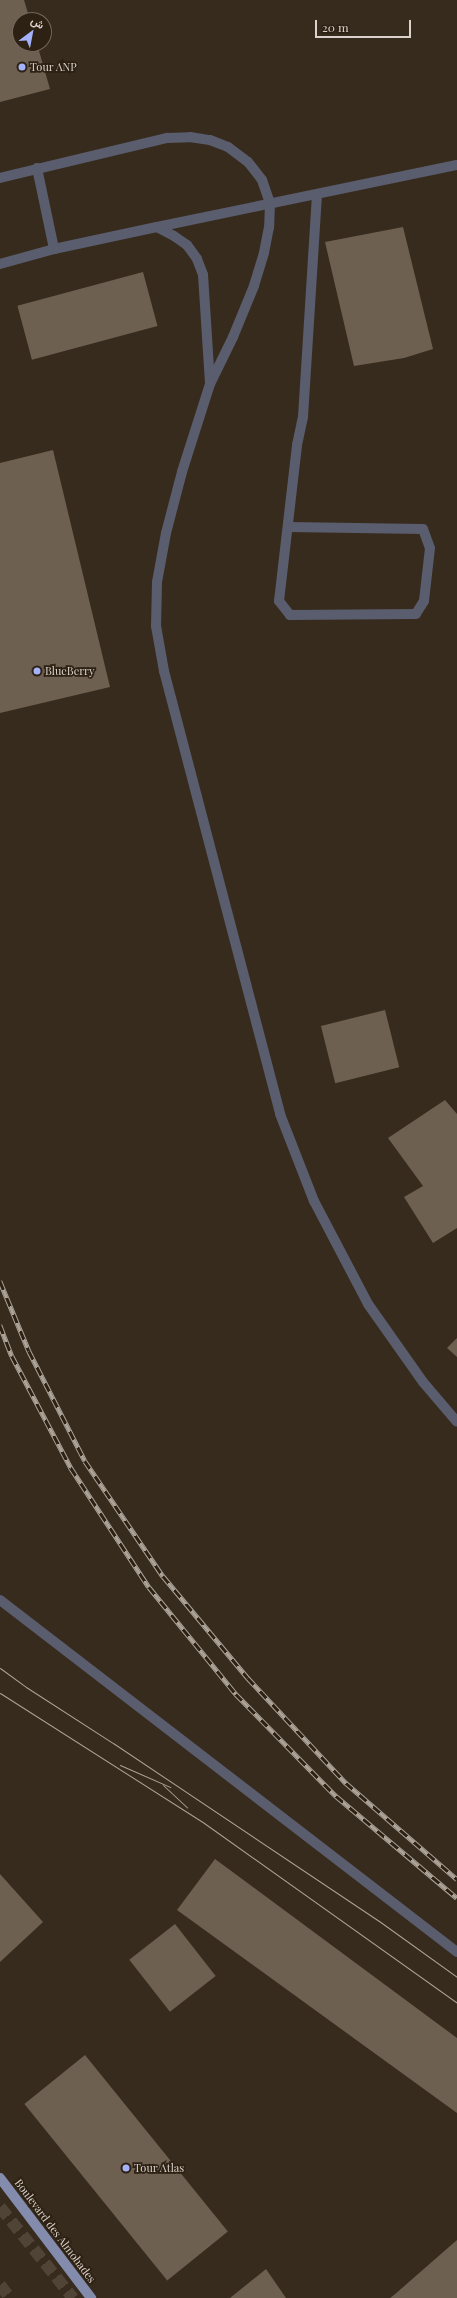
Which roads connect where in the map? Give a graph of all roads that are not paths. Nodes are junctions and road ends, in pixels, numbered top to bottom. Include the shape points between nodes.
1 (457, 165) edge
2 (37, 168) junction
3 (0, 178) edge
4 (317, 194) junction
5 (270, 203) junction
6 (157, 227) junction
7 (54, 249) junction
8 (0, 264) edge
9 (210, 384) junction
10 (288, 527) junction
11 (457, 1422) edge
12 (0, 1600) edge
13 (457, 1952) edge
14 (0, 2178) edge
15 (91, 2298) edge

1 - 4 street
2 - 3 street
2 - 5 street via 167,138 190,137 210,140 228,147 248,162 262,180
2 - 7 street
4 - 5 street
4 - 10 street via 303,417
5 - 6 street
5 - 9 street via 269,227 254,286
6 - 7 street
6 - 9 street via 187,245 197,259 202,275
7 - 8 street
9 - 11 street via 182,472 166,533 157,582 156,626 164,671 280,1114 314,1201 368,1304 423,1382
10 - 10 street via 278,601 290,615 416,614 424,601 430,548 423,529
12 - 13 street
14 - 15 main road, Boulevard des Almohades

